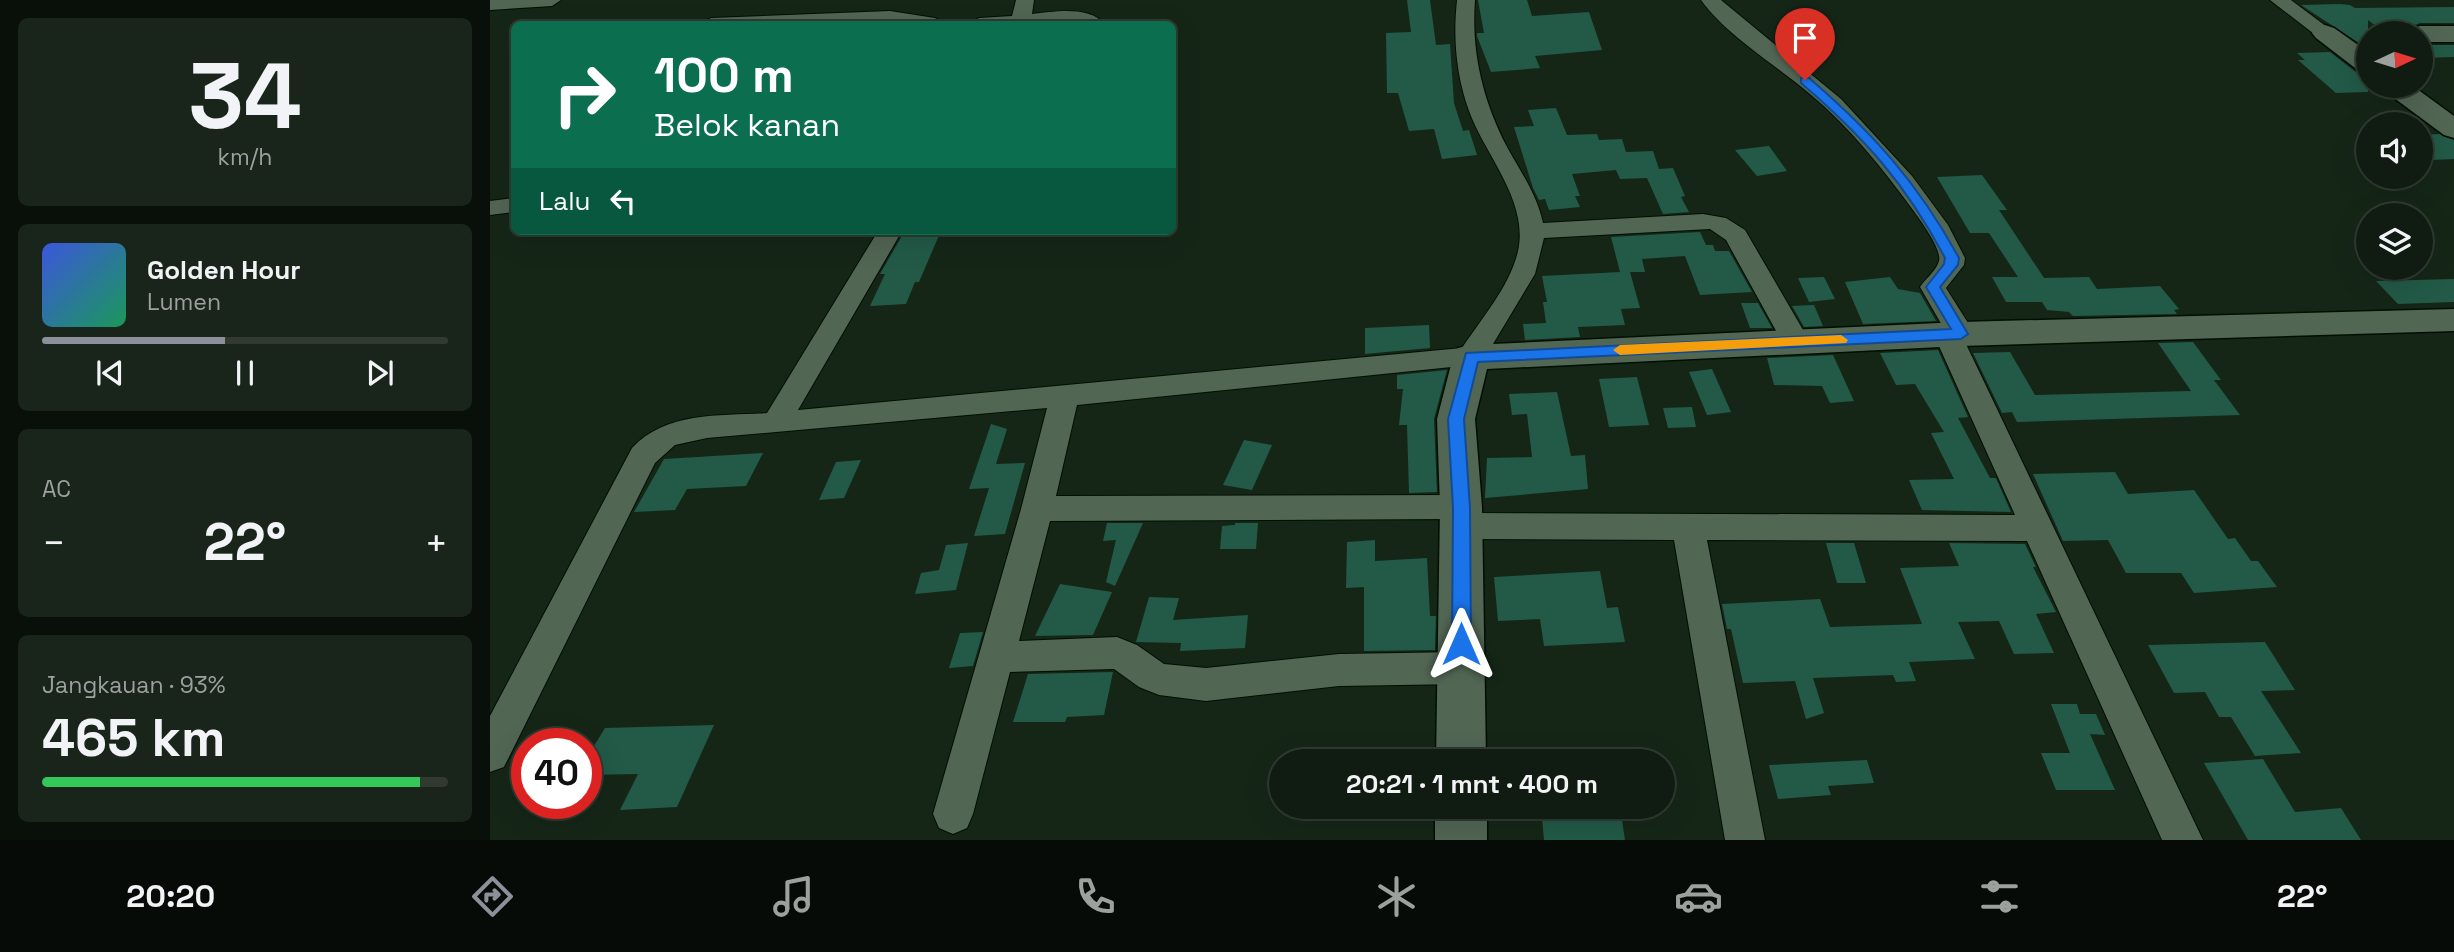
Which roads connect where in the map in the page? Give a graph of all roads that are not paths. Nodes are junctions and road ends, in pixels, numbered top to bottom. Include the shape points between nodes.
1 (542, 0) edge
2 (1026, 0) edge
3 (1466, 0) edge
4 (1710, 0) edge
5 (2279, 0) edge
6 (490, 4) edge
7 (730, 5) dead end
8 (1021, 20) junction
9 (714, 21) edge
10 (788, 21) edge
11 (916, 21) edge
12 (1010, 21) edge
13 (1089, 21) edge
14 (2325, 33) junction
15 (2356, 34) edge
16 (2433, 34) edge
17 (2454, 34) edge
18 (2356, 56) edge
19 (2412, 98) edge
20 (2454, 129) edge
21 (511, 205) edge
22 (490, 208) edge
23 (1533, 231) junction
24 (888, 235) edge
25 (2454, 320) edge
26 (1955, 335) junction
27 (1796, 342) junction
28 (1471, 357) junction
29 (1065, 395) junction
30 (776, 423) junction
31 (1037, 509) junction
32 (1461, 517) junction
33 (1688, 525) junction
34 (2038, 528) junction
35 (996, 657) junction
36 (1461, 668) junction
37 (1461, 749) edge
38 (490, 754) edge
39 (953, 814) dead end
40 (1461, 819) edge
41 (1461, 840) edge
42 (1745, 840) edge
43 (2183, 840) edge

1 - 6 street
2 - 8 street
3 - 23 street via 1465,65 1480,111 1523,195
4 - 26 street via 1847,117 1882,153 1928,213 1952,258 1933,287
5 - 14 street
7 - 9 street
8 - 12 street
8 - 13 street
10 - 11 street via 890,17
14 - 15 street
14 - 18 street
16 - 17 street
19 - 20 street
21 - 22 street
23 - 27 street via 1717,223 1736,235
23 - 28 street via 1526,265
24 - 30 street
25 - 26 street
26 - 27 street
26 - 34 street
27 - 28 street
28 - 29 street
28 - 32 street via 1456,419
29 - 30 street
29 - 31 street
30 - 38 street via 683,431 652,445
31 - 32 street
31 - 35 street
32 - 33 street
32 - 36 street
33 - 34 street
33 - 42 street
34 - 43 street
35 - 36 street via 1117,653 1129,657 1145,674 1165,681 1216,685 1334,671
35 - 39 street
36 - 37 street
40 - 41 street

